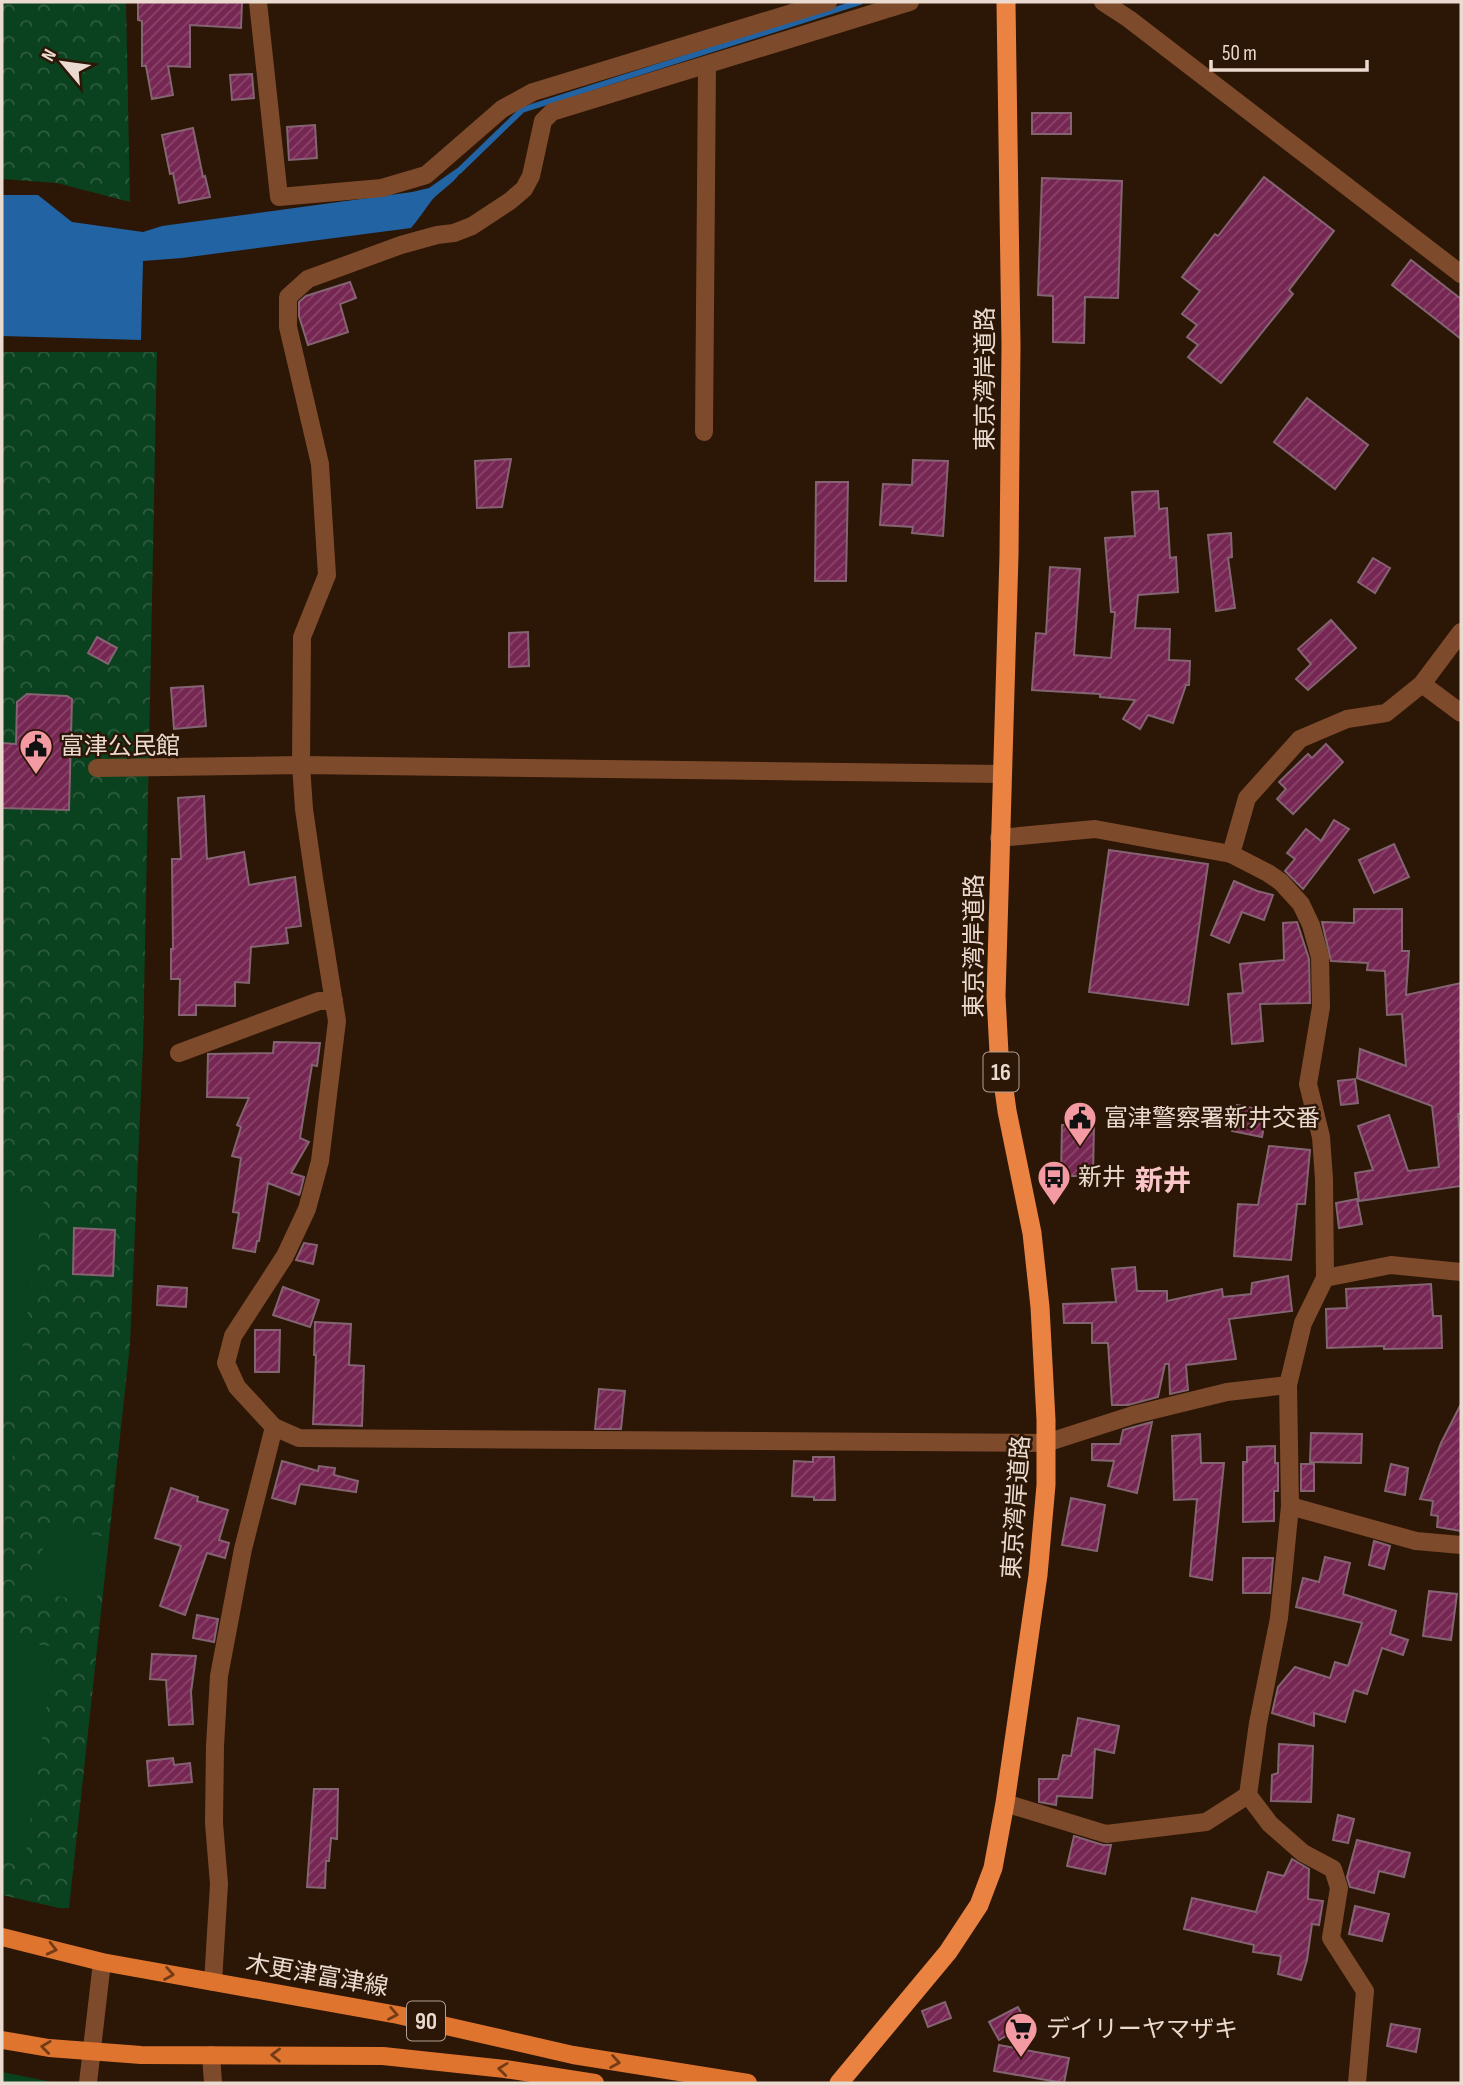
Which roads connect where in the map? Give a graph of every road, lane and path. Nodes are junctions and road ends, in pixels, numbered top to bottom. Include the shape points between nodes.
1 (258, 2) edge
2 (828, 2) edge
3 (910, 2) edge
4 (1006, 2) edge
5 (1103, 2) edge
6 (707, 65) junction
7 (1461, 274) edge
8 (704, 432) dead end
9 (1461, 632) edge
10 (1423, 684) junction
11 (1461, 713) edge
12 (301, 765) junction
13 (97, 768) dead end
14 (1002, 774) junction
15 (999, 838) junction
16 (1231, 853) junction
17 (334, 1001) junction
18 (179, 1053) dead end
19 (1461, 1272) edge
20 (1325, 1278) junction
21 (1288, 1385) junction
22 (274, 1427) junction
23 (1046, 1443) junction
24 (1290, 1506) junction
25 (1461, 1545) edge
26 (1248, 1795) junction
27 (1006, 1802) junction
28 (2, 1937) edge
29 (102, 1962) junction
30 (213, 1982) junction
31 (2, 2040) edge
32 (91, 2051) junction
33 (211, 2055) junction
34 (88, 2083) edge
35 (213, 2083) edge
36 (595, 2083) edge
37 (748, 2083) edge
38 (839, 2083) edge
39 (1357, 2083) edge

1 - 2 street via 279,197 382,188 426,175 502,109 533,92
3 - 6 street
4 - 14 highway, 東京湾岸道路 / 16 via 1011,345
5 - 7 street
6 - 8 street
6 - 12 street via 552,112 543,121 531,176 510,201 454,233 401,245 309,279 288,298 288,327 320,464 327,575 302,636
9 - 10 street
10 - 11 street
10 - 16 street via 1386,713 1347,719 1300,740 1247,798
12 - 13 street
12 - 14 street
12 - 17 street
14 - 15 highway, 東京湾岸道路 / 16
15 - 16 street via 1095,829
15 - 23 highway, 東京湾岸道路 / 16 via 999,1053 1032,1233
16 - 20 street via 1288,889 1311,925 1320,957 1321,1007 1308,1084 1321,1137
17 - 18 street via 319,1001
17 - 22 street via 337,1021 329,1094 320,1161 307,1209 285,1256 233,1336 226,1363 237,1387
19 - 20 street via 1391,1265
20 - 21 street via 1303,1323
21 - 23 street via 1227,1392
21 - 24 street
22 - 23 street via 299,1438
22 - 30 street via 243,1549 219,1676 214,1823 219,1884
23 - 27 highway, 東京湾岸道路 / 16 via 1038,1575
24 - 25 street via 1416,1541
24 - 26 street via 1279,1618
26 - 27 street via 1206,1822 1106,1834
26 - 39 street via 1270,1824 1303,1853 1333,1869 1339,1888 1331,1938 1364,1991
27 - 38 highway, 東京湾岸道路 / 16 via 993,1868 979,1905 948,1952
28 -> 29 main road, 木更津富津線 / 90
29 -> 30 main road, 木更津富津線 / 90
29 - 32 street
30 -> 37 main road, 木更津富津線 / 90 via 398,2015 573,2054
32 -> 31 main road, 90
32 - 33 main road, 90
32 - 34 street
33 - 35 street
36 -> 33 main road, 90 via 383,2056

